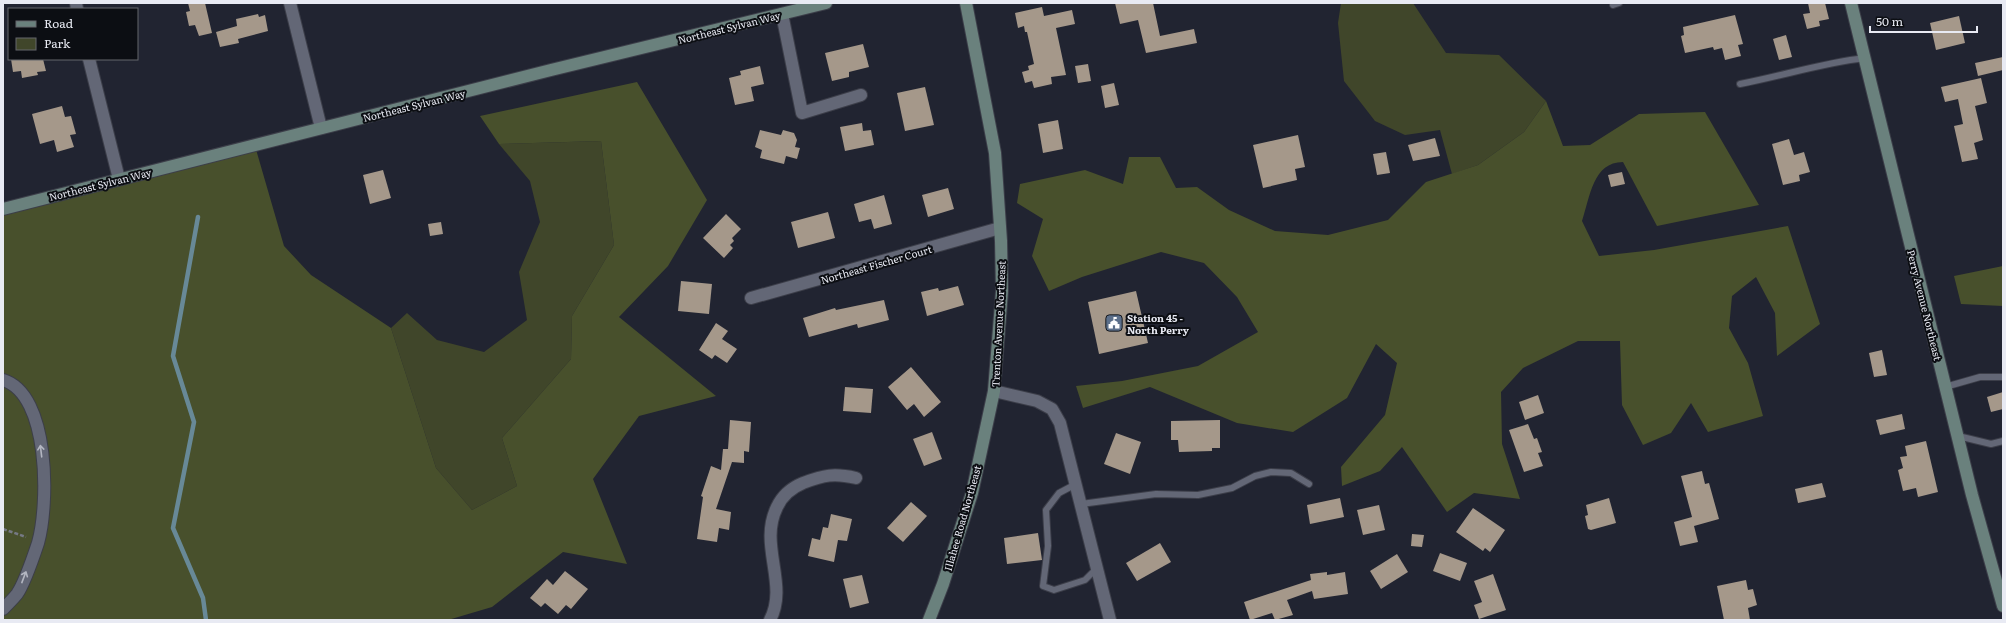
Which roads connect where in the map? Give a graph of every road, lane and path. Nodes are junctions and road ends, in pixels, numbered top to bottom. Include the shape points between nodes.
1 (290, 3) edge
2 (826, 3) edge
3 (966, 3) edge
4 (1851, 3) edge
5 (782, 14) junction
6 (1865, 58) junction
7 (89, 60) edge
8 (1740, 84) dead end
9 (862, 95) dead end
10 (321, 128) junction
11 (118, 179) junction
12 (3, 209) edge
13 (1000, 228) junction
14 (751, 298) dead end
15 (2003, 377) edge
16 (3, 380) edge
17 (1945, 387) junction
18 (994, 391) junction
19 (1958, 436) junction
20 (2003, 440) edge
21 (856, 478) dead end
22 (1076, 484) junction
23 (1310, 484) dead end
24 (1081, 504) junction
25 (3, 529) edge
26 (38, 542) junction
27 (1097, 568) junction
28 (2000, 587) edge
29 (2003, 606) edge
30 (3, 609) edge
31 (770, 620) edge
32 (928, 620) edge
33 (1110, 620) edge

1 - 10 street
2 - 5 main road, Northeast Sylvan Way
3 - 13 main road, Trenton Avenue Northeast via 994,146
4 - 6 main road, Perry Avenue Northeast
5 - 9 street via 802,113
5 - 10 main road, Northeast Sylvan Way
6 - 8 lane via 1833,61
6 - 17 main road, Perry Avenue Northeast
7 - 11 street
10 - 11 main road, Northeast Sylvan Way
11 - 12 main road, Northeast Sylvan Way
13 - 14 street, Northeast Fischer Court
13 - 18 main road, Trenton Avenue Northeast via 1002,291
15 - 17 lane via 1980,377
26 -> 16 street via 45,482 40,435 28,400 13,383
17 - 19 main road, Perry Avenue Northeast
18 - 22 street, Trenton Avenue Northeast via 1037,401 1052,409 1060,423
18 - 32 main road, Illahee Road Northeast via 972,493 943,584
19 - 20 lane via 1991,444
19 - 28 main road, Perry Avenue Northeast
21 - 31 street via 837,474 815,478 794,487 781,500 772,517 769,537 777,603
22 - 24 street, Trenton Avenue Northeast
22 - 27 lane via 1059,493 1046,510 1048,546 1043,586 1054,590 1084,580
23 - 24 lane via 1292,473 1271,472 1255,476 1232,488 1198,495 1156,494
24 - 27 street, Trenton Avenue Northeast
25 - 26 path
30 -> 26 street via 18,593
27 - 33 street, Trenton Avenue Northeast
28 - 29 main road, Perry Avenue Northeast

